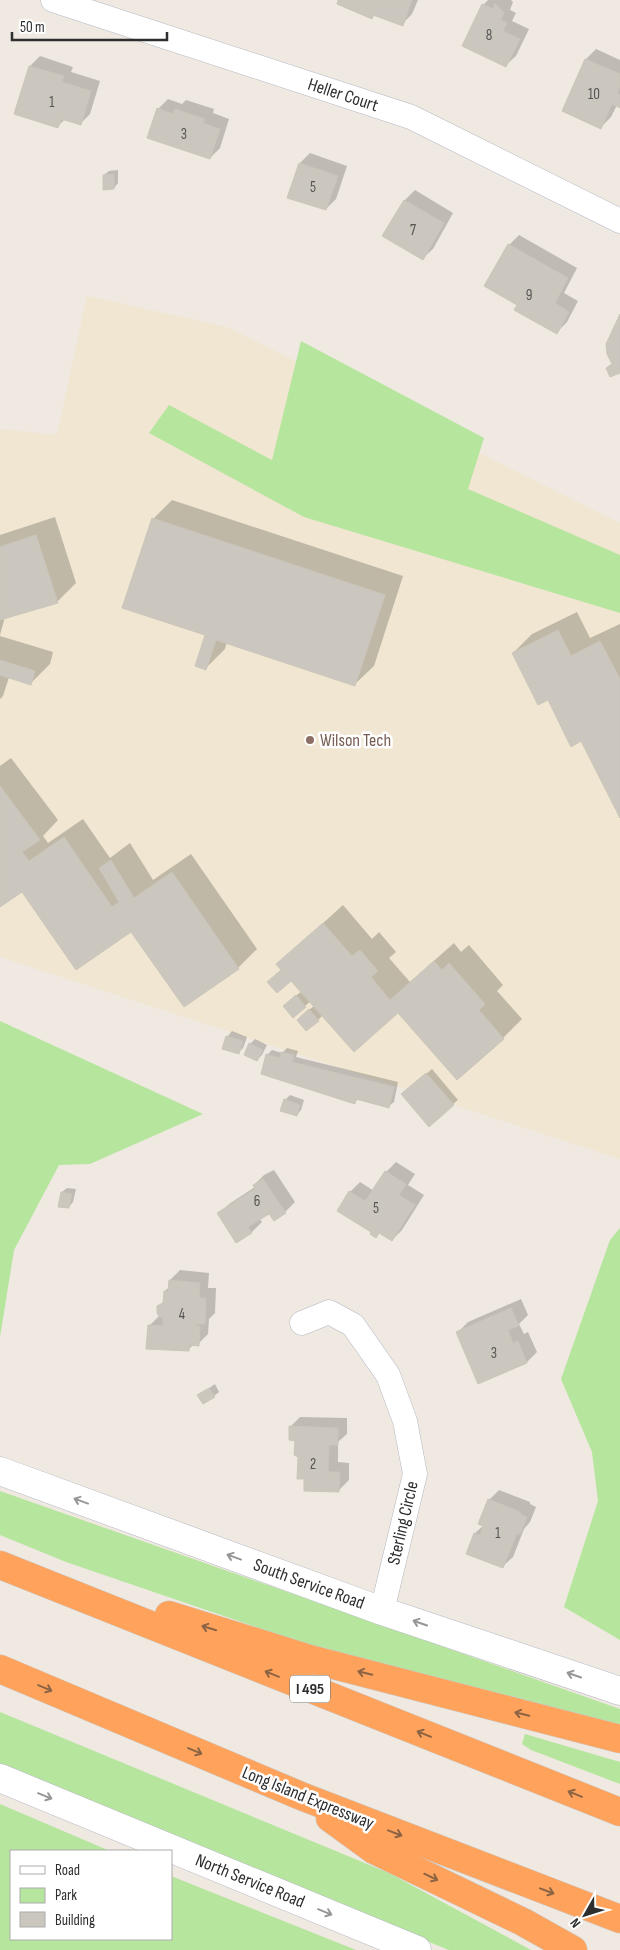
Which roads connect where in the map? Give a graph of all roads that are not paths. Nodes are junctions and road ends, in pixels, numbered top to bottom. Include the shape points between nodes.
1 (53, 0) edge
2 (620, 221) edge
3 (302, 1323) dead end
4 (0, 1471) edge
5 (0, 1556) edge
6 (0, 1566) edge
7 (382, 1610) junction
8 (0, 1669) edge
9 (620, 1691) edge
10 (620, 1739) edge
11 (0, 1778) edge
12 (301, 1796) junction
13 (620, 1812) edge
14 (620, 1919) edge
15 (417, 1950) edge
16 (573, 1950) edge

1 - 2 street, Heller Court via 411,117
3 - 7 street, Sterling Circle via 329,1312 353,1325 388,1375 406,1421 415,1474
7 -> 4 main road, South Service Road
10 -> 5 highway via 310,1660
13 -> 6 highway, I 495
9 -> 7 main road, South Service Road
8 -> 12 highway, Long Island Expressway
11 -> 15 main road, North Service Road
12 -> 14 highway, Long Island Expressway
12 -> 16 highway via 374,1850 523,1922

